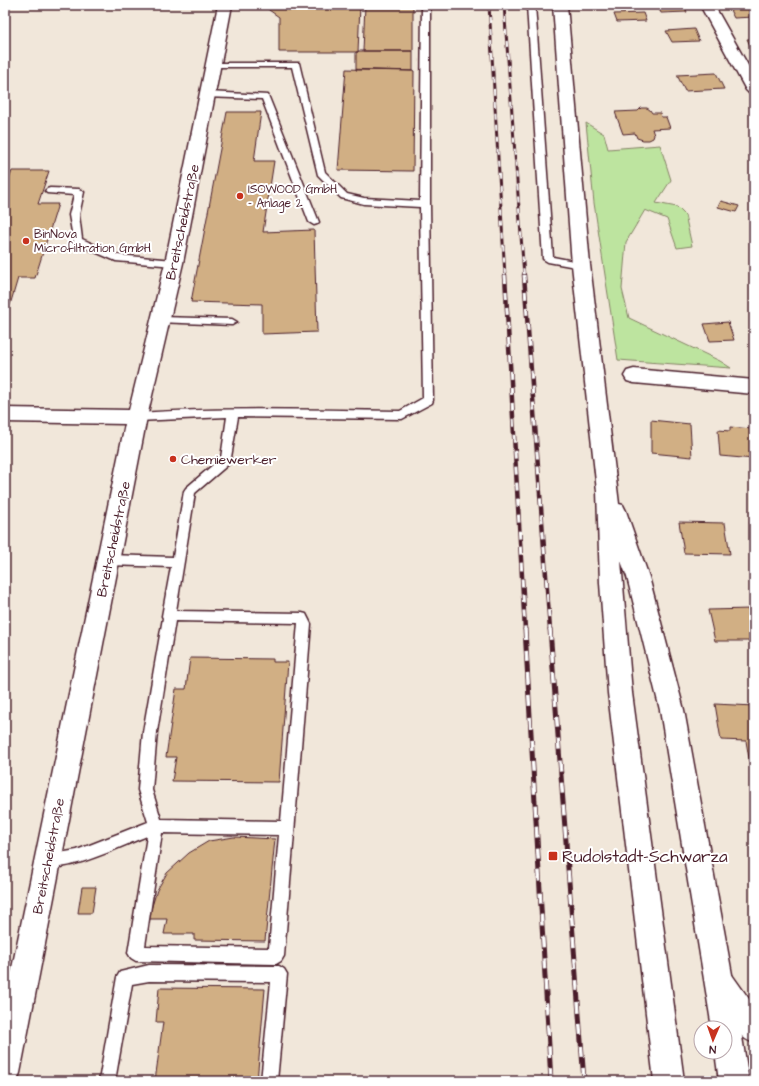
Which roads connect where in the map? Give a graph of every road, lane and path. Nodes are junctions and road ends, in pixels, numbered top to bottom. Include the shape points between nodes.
1 (225, 5) edge
2 (426, 5) edge
3 (531, 5) edge
4 (560, 5) edge
5 (707, 5) edge
6 (213, 65) junction
7 (754, 90) edge
8 (207, 95) junction
9 (50, 191) dead end
10 (425, 204) junction
11 (314, 222) dead end
12 (174, 263) junction
13 (582, 265) junction
14 (161, 320) junction
15 (232, 322) dead end
16 (634, 376) dead end
17 (754, 387) edge
18 (232, 413) junction
19 (5, 415) edge
20 (138, 417) junction
21 (608, 491) junction
22 (108, 560) junction
23 (178, 562) junction
24 (168, 616) junction
25 (156, 826) junction
26 (288, 828) junction
27 (47, 861) junction
28 (719, 980) junction
29 (754, 1028) edge
30 (5, 1073) edge
31 (108, 1081) edge
32 (269, 1081) edge
33 (668, 1081) edge
34 (734, 1081) edge

1 - 6 street, Breitscheidstraße
2 - 10 lane
3 - 13 lane via 548,259
4 - 13 street
5 - 7 street
6 - 8 street, Breitscheidstraße
6 - 10 lane via 296,65 321,173 344,196 364,201
8 - 11 lane via 265,97
8 - 12 street, Breitscheidstraße
9 - 12 lane via 79,192 74,215 77,241 116,258
10 - 18 lane via 428,400 402,415
12 - 14 street, Breitscheidstraße
13 - 21 street
14 - 15 lane
14 - 20 street, Breitscheidstraße
16 - 17 street
18 - 20 lane
18 - 23 lane via 226,460 190,491
19 - 20 street
20 - 22 street, Breitscheidstraße
21 - 28 street via 638,577 672,710
21 - 33 street via 610,583 620,693
22 - 23 lane
22 - 27 street, Breitscheidstraße
23 - 24 lane
24 - 25 lane via 150,732 145,790
24 - 26 lane via 302,618 305,624
25 - 26 lane
25 - 26 lane via 136,953 276,956
25 - 27 lane via 77,857
27 - 30 street, Breitscheidstraße
28 - 29 street
28 - 34 street
31 - 32 lane via 125,978 149,972 279,974

